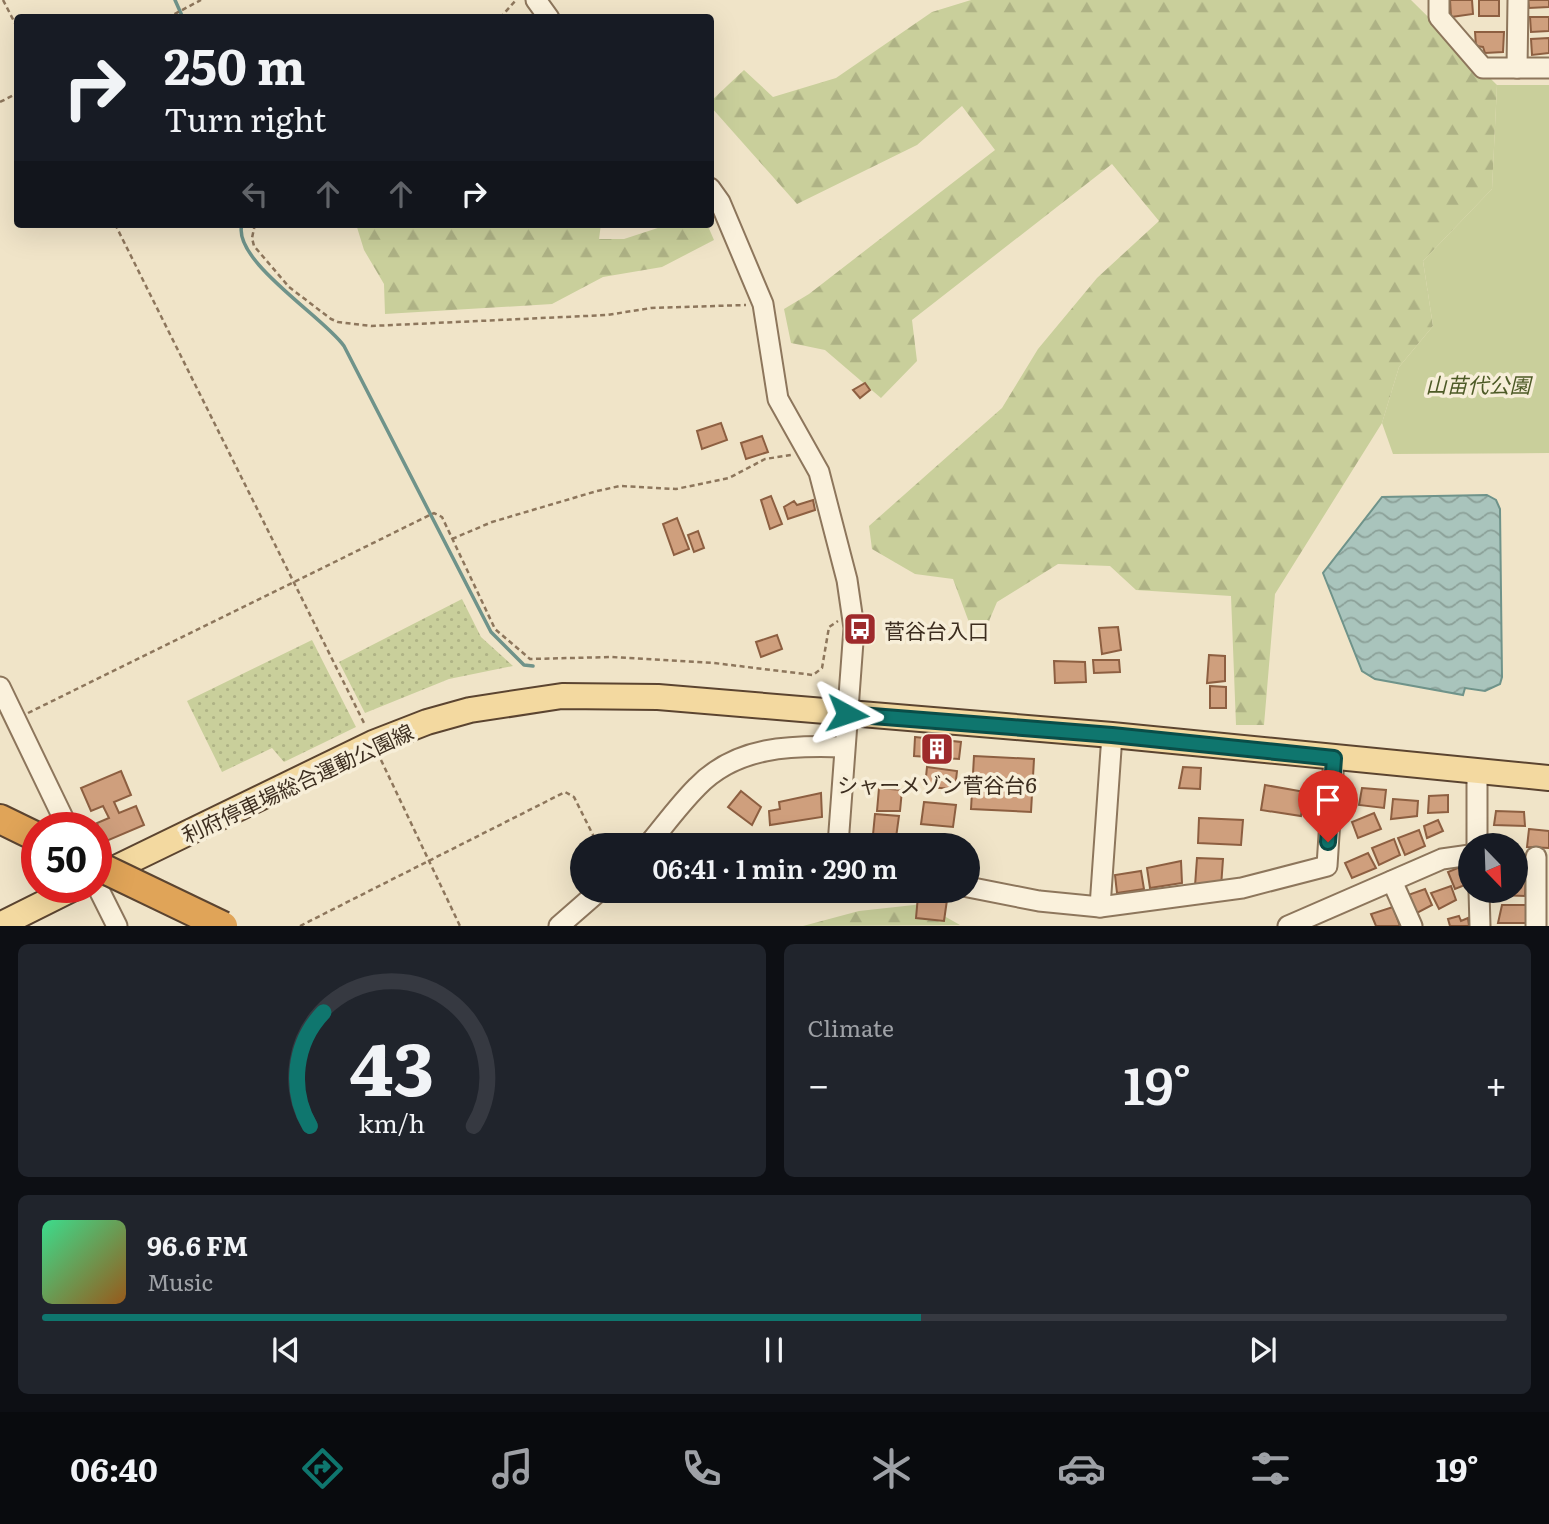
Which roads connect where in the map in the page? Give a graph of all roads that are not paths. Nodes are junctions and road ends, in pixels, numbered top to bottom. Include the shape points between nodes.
1 (1439, 0) edge
2 (1518, 0) edge
3 (1517, 68) junction
4 (1549, 68) edge
5 (714, 194) edge
6 (0, 687) edge
7 (847, 714) junction
8 (1112, 735) junction
9 (844, 747) junction
10 (1334, 758) junction
11 (1477, 771) junction
12 (1549, 778) edge
13 (60, 812) edge
14 (0, 819) edge
15 (21, 829) edge
16 (658, 833) edge
17 (839, 833) edge
18 (1477, 833) edge
19 (1458, 857) edge
20 (1542, 858) edge
21 (112, 869) edge
22 (112, 873) edge
23 (1392, 881) junction
24 (980, 889) edge
25 (44, 903) edge
26 (106, 903) edge
27 (585, 903) edge
28 (1479, 903) edge
29 (1100, 907) junction
30 (1315, 920) edge
31 (0, 925) edge
32 (117, 926) edge
33 (223, 926) edge
34 (559, 926) edge
35 (1287, 926) edge
36 (1412, 926) edge
37 (1480, 926) edge
38 (1536, 926) edge

1 - 3 street via 1439,17 1483,68
2 - 3 street
3 - 4 street
5 - 7 street via 763,304 778,399 819,472 832,516 853,612
6 - 13 street
7 - 8 main road, 利府停車場総合運動公園線
7 - 9 street
7 - 21 main road, 利府停車場総合運動公園線 via 658,697 562,696 470,710 373,743
8 - 10 main road, 利府停車場総合運動公園線
8 - 29 street
9 - 16 street via 793,745 755,752 698,785
9 - 17 street
10 - 11 main road, 利府停車場総合運動公園線
10 - 29 street via 1327,866 1242,888
11 - 12 main road, 利府停車場総合運動公園線
11 - 18 street
14 - 15 highway
19 - 23 street
20 - 38 street
22 - 33 highway, bridge
23 - 30 street
23 - 36 street
24 - 29 street
25 - 31 main road
26 - 32 street
27 - 34 street
28 - 37 street
30 - 35 street

